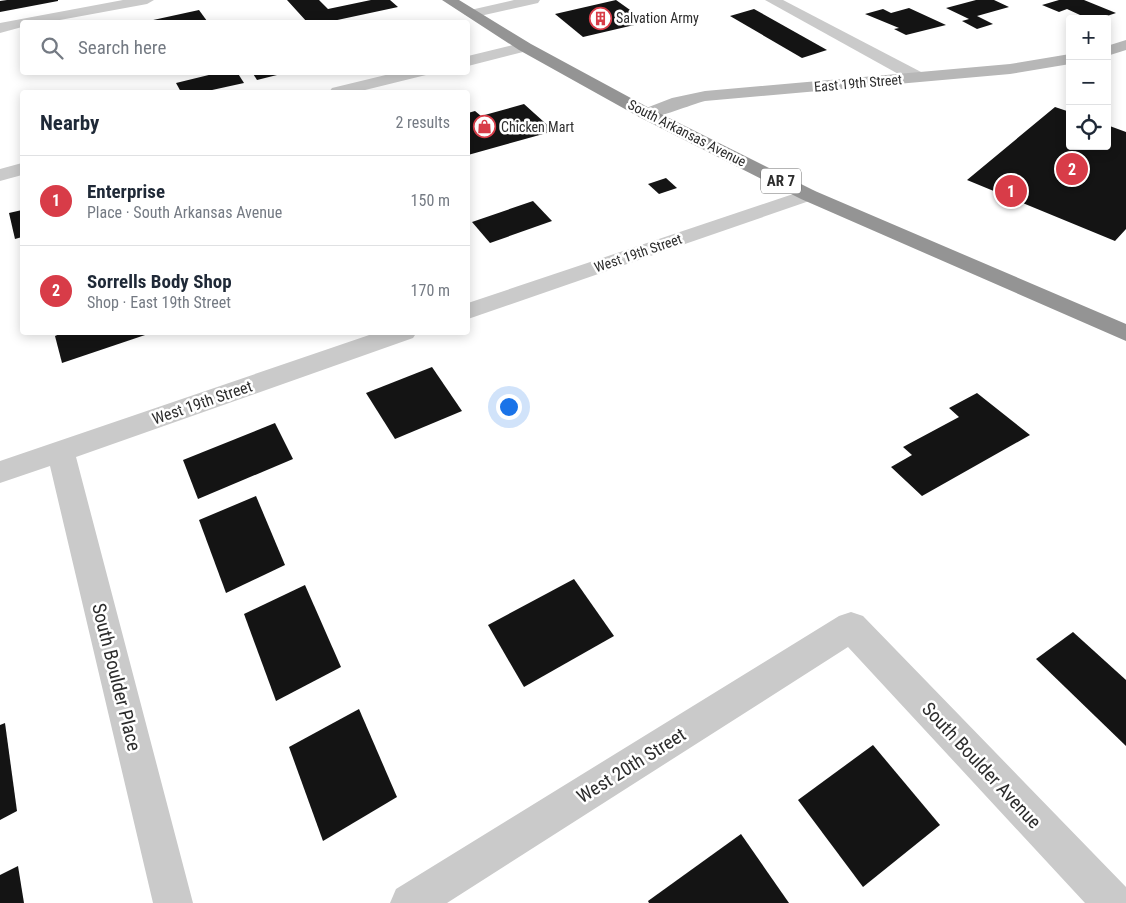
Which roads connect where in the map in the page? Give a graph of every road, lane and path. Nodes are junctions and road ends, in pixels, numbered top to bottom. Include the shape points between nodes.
1 (148, 0) edge
2 (449, 0) edge
3 (532, 0) edge
4 (772, 0) edge
5 (471, 14) junction
6 (38, 20) edge
7 (20, 23) edge
8 (0, 28) edge
9 (1126, 46) edge
10 (525, 47) junction
11 (1111, 49) edge
12 (470, 61) edge
13 (1066, 61) edge
14 (408, 75) edge
15 (917, 77) junction
16 (346, 90) edge
17 (647, 114) junction
18 (20, 170) edge
19 (0, 175) edge
20 (808, 195) junction
21 (470, 310) edge
22 (1126, 333) edge
23 (396, 335) edge
24 (60, 450) junction
25 (0, 472) edge
26 (851, 627) joint
27 (173, 903) edge
28 (410, 903) edge
29 (1113, 903) edge

1 - 6 street
2 - 5 highway, South Arkansas Avenue / AR 7
3 - 5 street
4 - 15 street
5 - 10 highway, South Arkansas Avenue / AR 7
7 - 8 street
9 - 11 street
10 - 12 street
10 - 17 highway, South Arkansas Avenue / AR 7
13 - 15 street, East 19th Street
14 - 16 street
15 - 17 street, East 19th Street via 705,96
17 - 20 highway, South Arkansas Avenue / AR 7
18 - 19 street
20 - 21 street, West 19th Street
20 - 22 highway, South Arkansas Avenue / AR 7
23 - 24 street, West 19th Street
24 - 25 street, West 19th Street
24 - 27 street, South Boulder Place
26 - 28 street, West 20th Street
26 - 29 street, South Boulder Avenue

